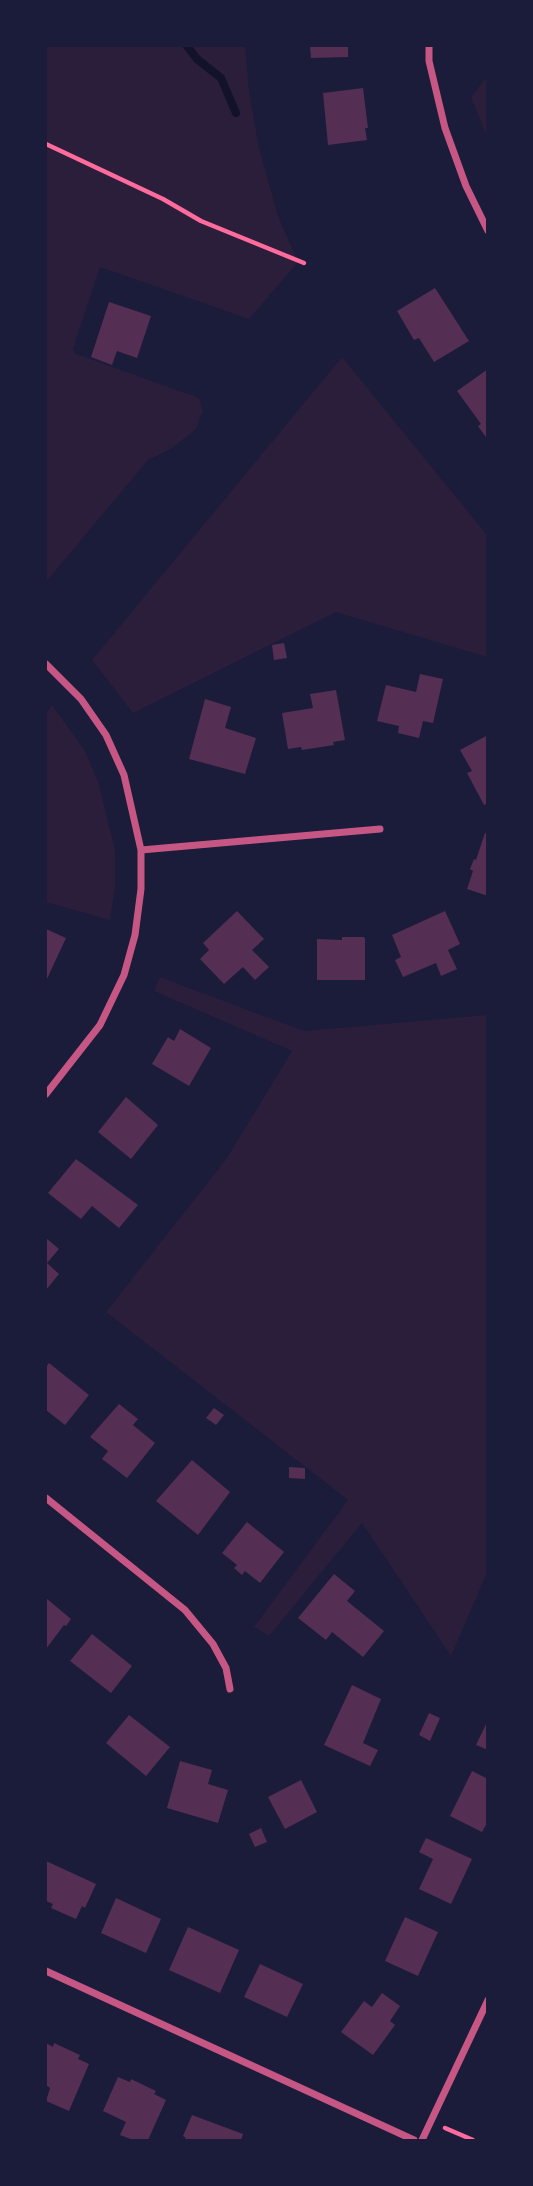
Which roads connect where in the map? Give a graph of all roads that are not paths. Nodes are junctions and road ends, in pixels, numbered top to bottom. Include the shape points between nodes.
1 (429, 46) edge
2 (488, 231) edge
3 (46, 664) edge
4 (380, 829) dead end
5 (141, 850) junction
6 (46, 1094) edge
7 (46, 1498) edge
8 (230, 1689) dead end
9 (46, 1971) edge
10 (488, 2000) edge
11 (414, 2140) edge
12 (422, 2140) edge

1 - 2 street via 445,128
3 - 5 street via 81,699 106,735 124,775
4 - 5 street
5 - 6 street via 135,936 124,975 100,1025
7 - 8 street via 185,1610 213,1644 226,1668
9 - 11 street
10 - 12 street

